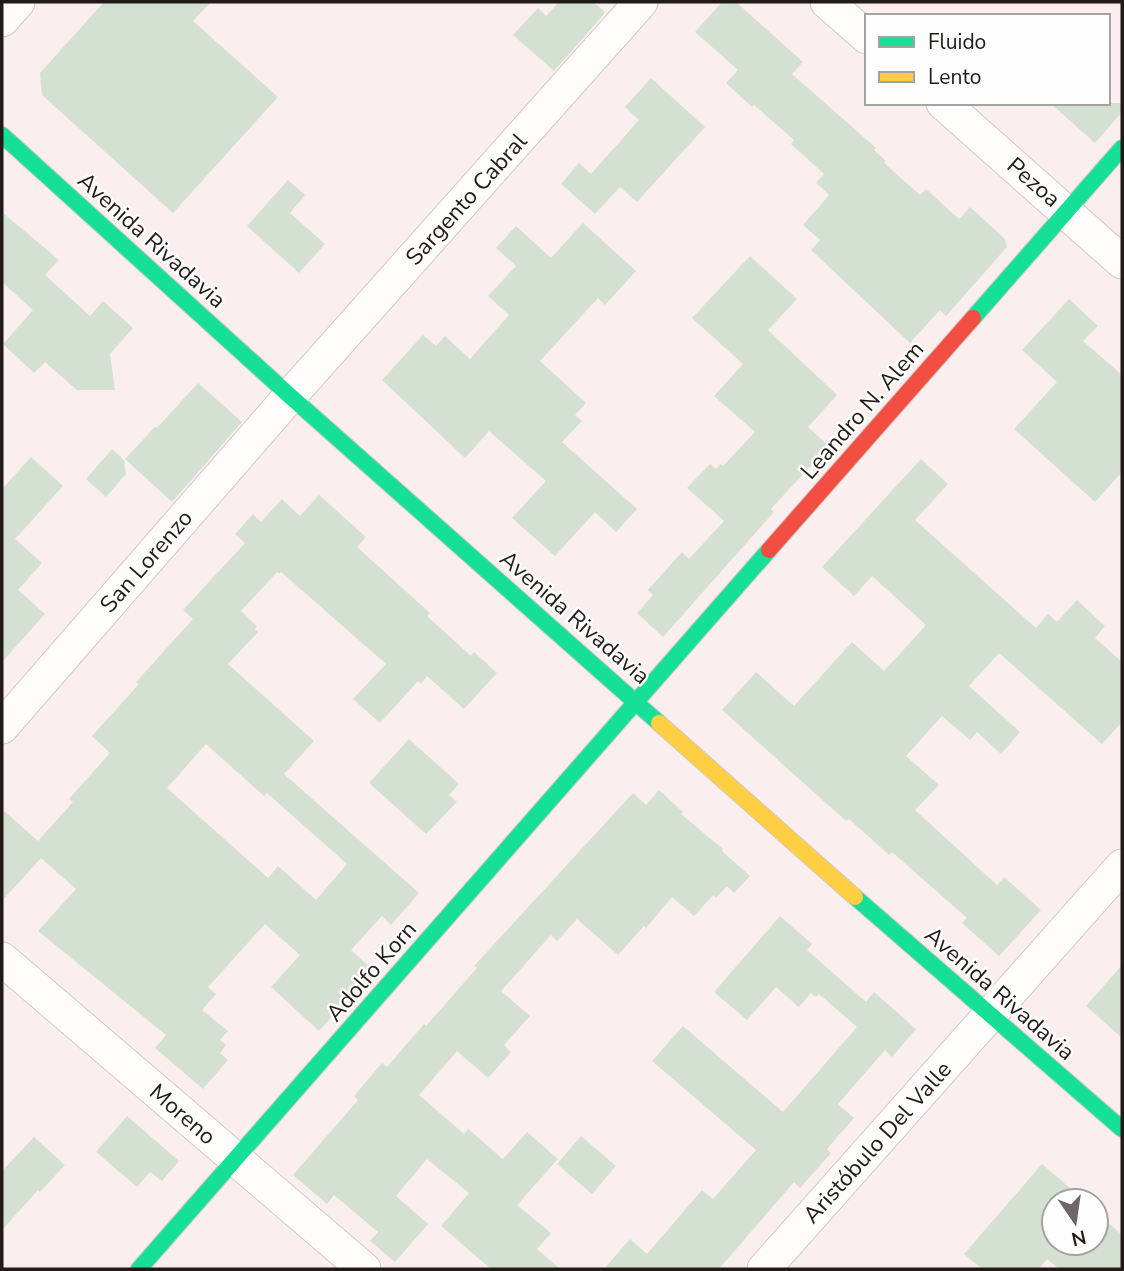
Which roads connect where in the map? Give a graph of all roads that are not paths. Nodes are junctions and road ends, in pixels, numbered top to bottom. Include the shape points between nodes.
1 (18, 2) edge
2 (641, 2) edge
3 (827, 2) edge
4 (2, 20) edge
5 (865, 35) edge
6 (945, 105) edge
7 (2, 135) edge
8 (1122, 148) edge
9 (1066, 210) junction
10 (1122, 262) edge
11 (290, 396) junction
12 (637, 702) junction
13 (2, 727) edge
14 (1122, 866) edge
15 (2, 959) edge
16 (989, 1015) junction
17 (1122, 1129) edge
18 (237, 1160) junction
19 (139, 1269) edge
20 (364, 1269) edge
21 (764, 1269) edge

1 - 4 street
2 - 11 street, Sargento Cabral
3 - 5 street
6 - 9 street, Pezoa
7 - 11 main road, Avenida Rivadavia
8 - 9 main road, Leandro N. Alem
9 - 10 street, Pezoa
9 - 12 main road, Leandro N. Alem
11 - 12 main road, Avenida Rivadavia
11 - 13 street, San Lorenzo
12 - 16 main road, Avenida Rivadavia
12 - 18 main road, Adolfo Korn
14 - 16 street, Aristóbulo Del Valle
15 - 18 street, Moreno
16 - 17 main road, Avenida Rivadavia
16 - 21 street, Aristóbulo Del Valle
18 - 19 main road, Adolfo Korn
18 - 20 street, Moreno

